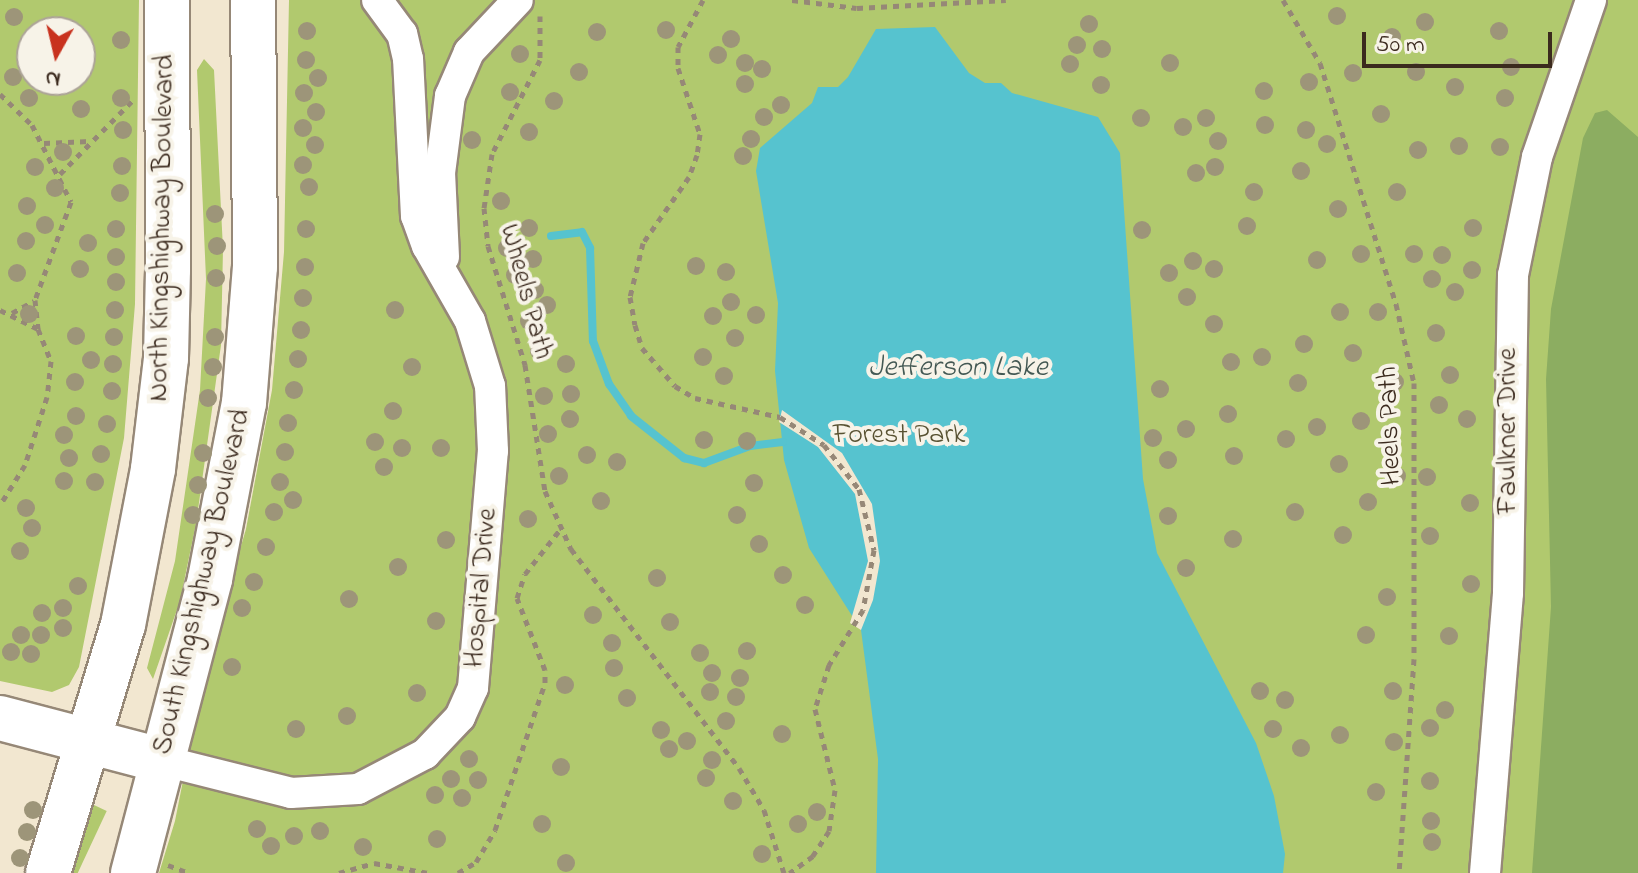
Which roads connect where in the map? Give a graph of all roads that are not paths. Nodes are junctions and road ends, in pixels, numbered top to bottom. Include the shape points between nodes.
1 (167, 0) edge
2 (253, 0) edge
3 (377, 0) edge
4 (518, 0) edge
5 (1591, 0) edge
6 (450, 282) junction
7 (0, 718) edge
8 (88, 741) junction
9 (164, 761) junction
10 (150, 869) edge
11 (48, 873) edge
12 (1485, 873) edge

1 - 8 main road, North Kingshighway Boulevard via 166,358 140,547
2 - 9 main road, South Kingshighway Boulevard via 255,267 244,403 210,579
3 - 6 street, Hospital Drive via 402,34 408,59 416,216
4 - 6 street, Hospital Drive via 469,52 450,96 439,215
5 - 12 street, Faulkner Drive via 1537,157 1513,275 1508,593
6 - 9 street, Hospital Drive via 482,350 493,417 478,671 460,717 406,767 370,785 326,795 291,793
7 - 8 main road
8 - 9 main road
8 - 11 main road, North Kingshighway Boulevard
9 - 10 main road, South Kingshighway Boulevard

